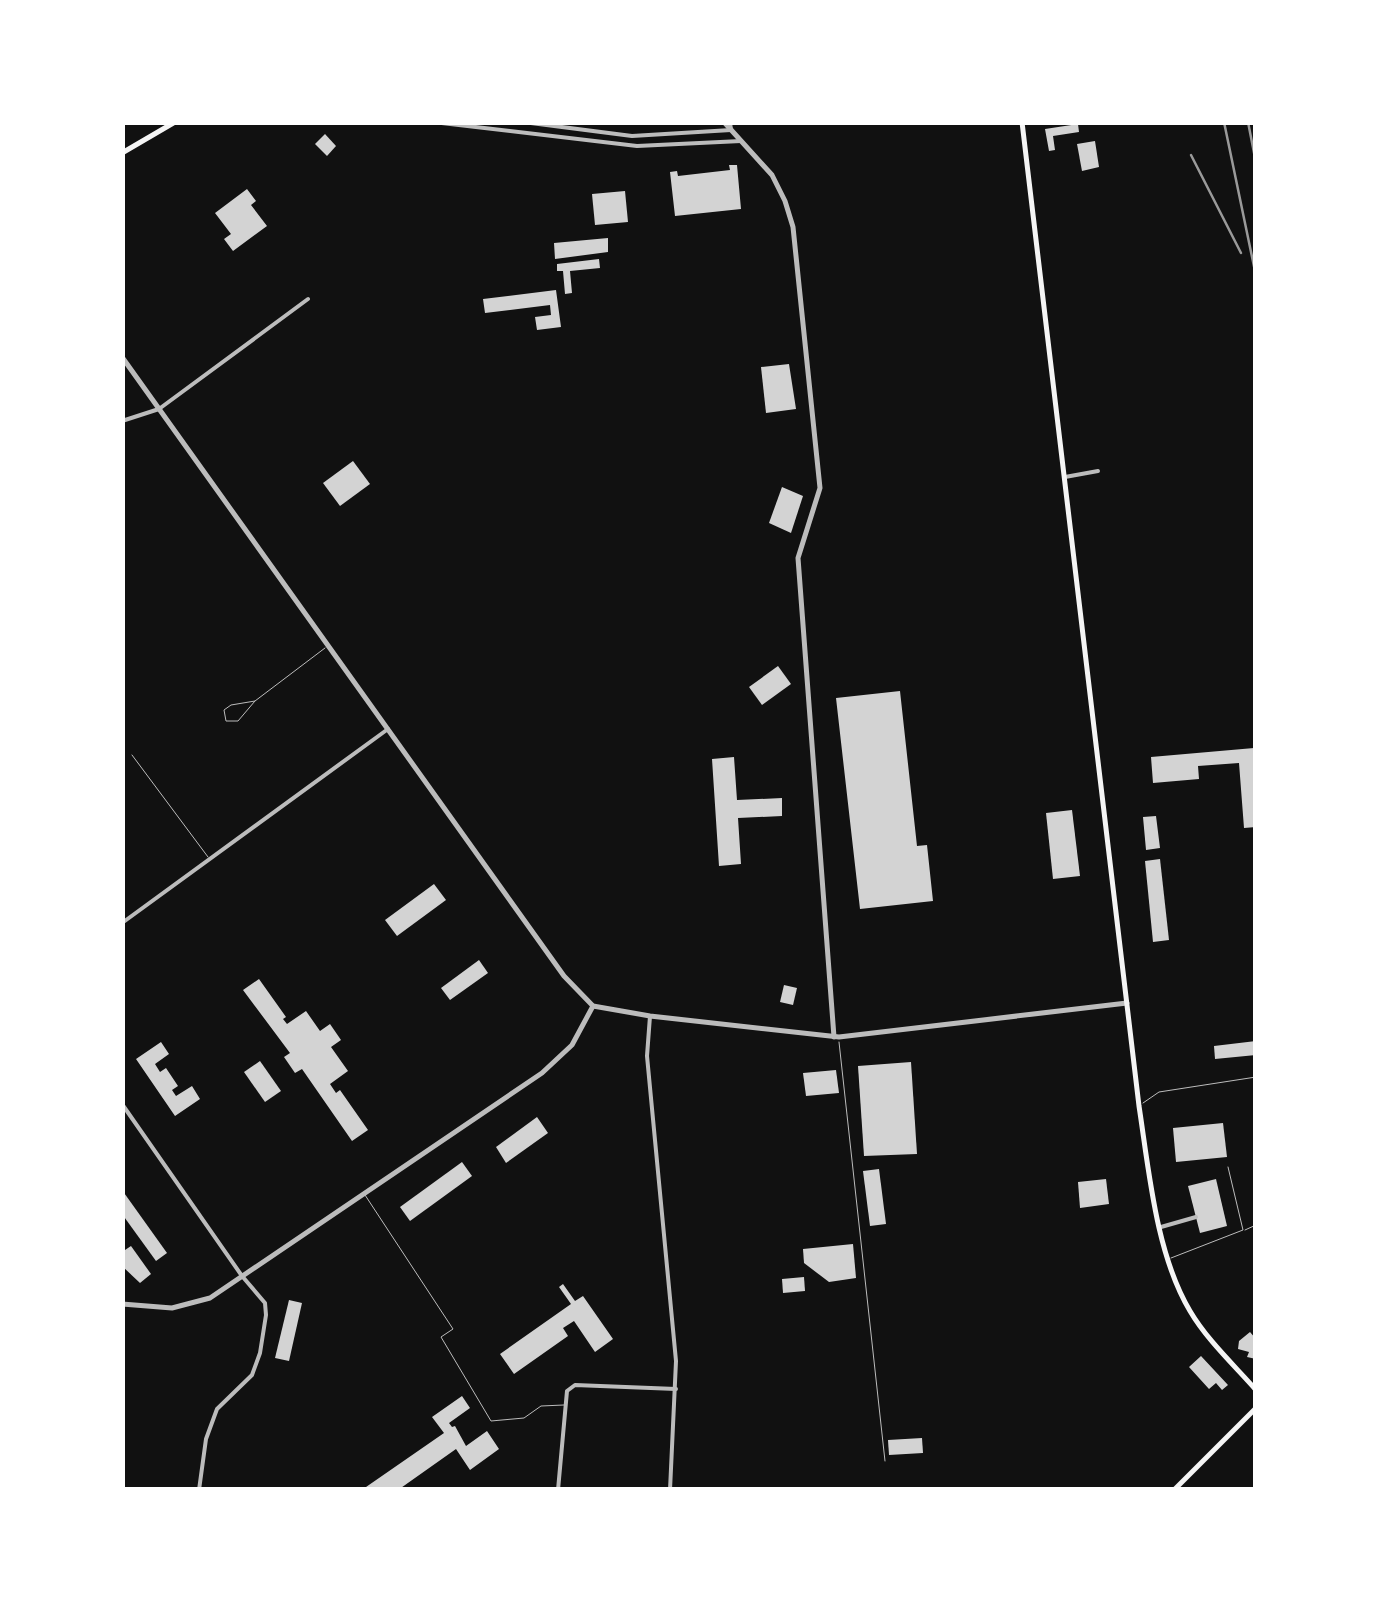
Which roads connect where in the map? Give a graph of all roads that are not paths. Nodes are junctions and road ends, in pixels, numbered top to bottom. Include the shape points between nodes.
1 (175, 122) edge
2 (432, 122) edge
3 (523, 122) edge
4 (1022, 122) edge
5 (729, 125) edge
6 (743, 141) junction
7 (125, 151) edge
8 (308, 300) dead end
9 (122, 358) edge
10 (160, 409) junction
11 (122, 421) edge
12 (1098, 471) dead end
13 (1065, 478) junction
14 (329, 646) junction
15 (255, 701) junction
16 (388, 729) junction
17 (132, 755) dead end
18 (211, 861) junction
19 (122, 923) edge
20 (1127, 1003) junction
21 (594, 1006) junction
22 (650, 1016) junction
23 (836, 1037) junction
24 (1256, 1078) edge
25 (122, 1104) edge
26 (1139, 1106) junction
27 (1228, 1167) dead end
28 (363, 1192) junction
29 (1196, 1217) dead end
30 (1256, 1225) edge
31 (1161, 1228) junction
32 (1243, 1230) junction
33 (1170, 1259) junction
34 (242, 1276) junction
35 (122, 1304) edge
36 (676, 1389) junction
37 (1256, 1390) edge
38 (564, 1405) junction
39 (1256, 1408) edge
40 (885, 1461) dead end
41 (199, 1490) edge
42 (558, 1490) edge
43 (670, 1490) edge
44 (1174, 1490) edge

1 - 7 main road
2 - 6 street via 638,146
3 - 5 street via 632,136
4 - 13 main road
5 - 6 street
6 - 23 street via 786,201 796,251 820,488 798,558
8 - 10 street
9 - 10 street
10 - 11 street
10 - 14 street
12 - 13 street
13 - 20 main road
14 - 15 lane
14 - 16 street
15 - 15 lane via 238,722 226,721 224,710
16 - 18 street
16 - 21 street via 564,976
17 - 18 lane
18 - 19 street
20 - 23 street
20 - 26 main road
21 - 22 street
21 - 28 street via 572,1045 542,1073
22 - 23 street
22 - 36 street via 647,1056
23 - 40 lane
24 - 26 lane via 1159,1092
25 - 34 street
26 - 31 main road
27 - 32 lane
28 - 34 street
28 - 38 lane via 453,1329 441,1337 491,1421
29 - 31 street
30 - 32 lane
31 - 33 main road
32 - 33 lane
33 - 37 main road via 1192,1314
34 - 35 street via 192,1305
34 - 41 street via 265,1303 260,1353 252,1375 217,1409
36 - 38 street via 575,1385
36 - 43 street
38 - 42 street
39 - 44 main road

